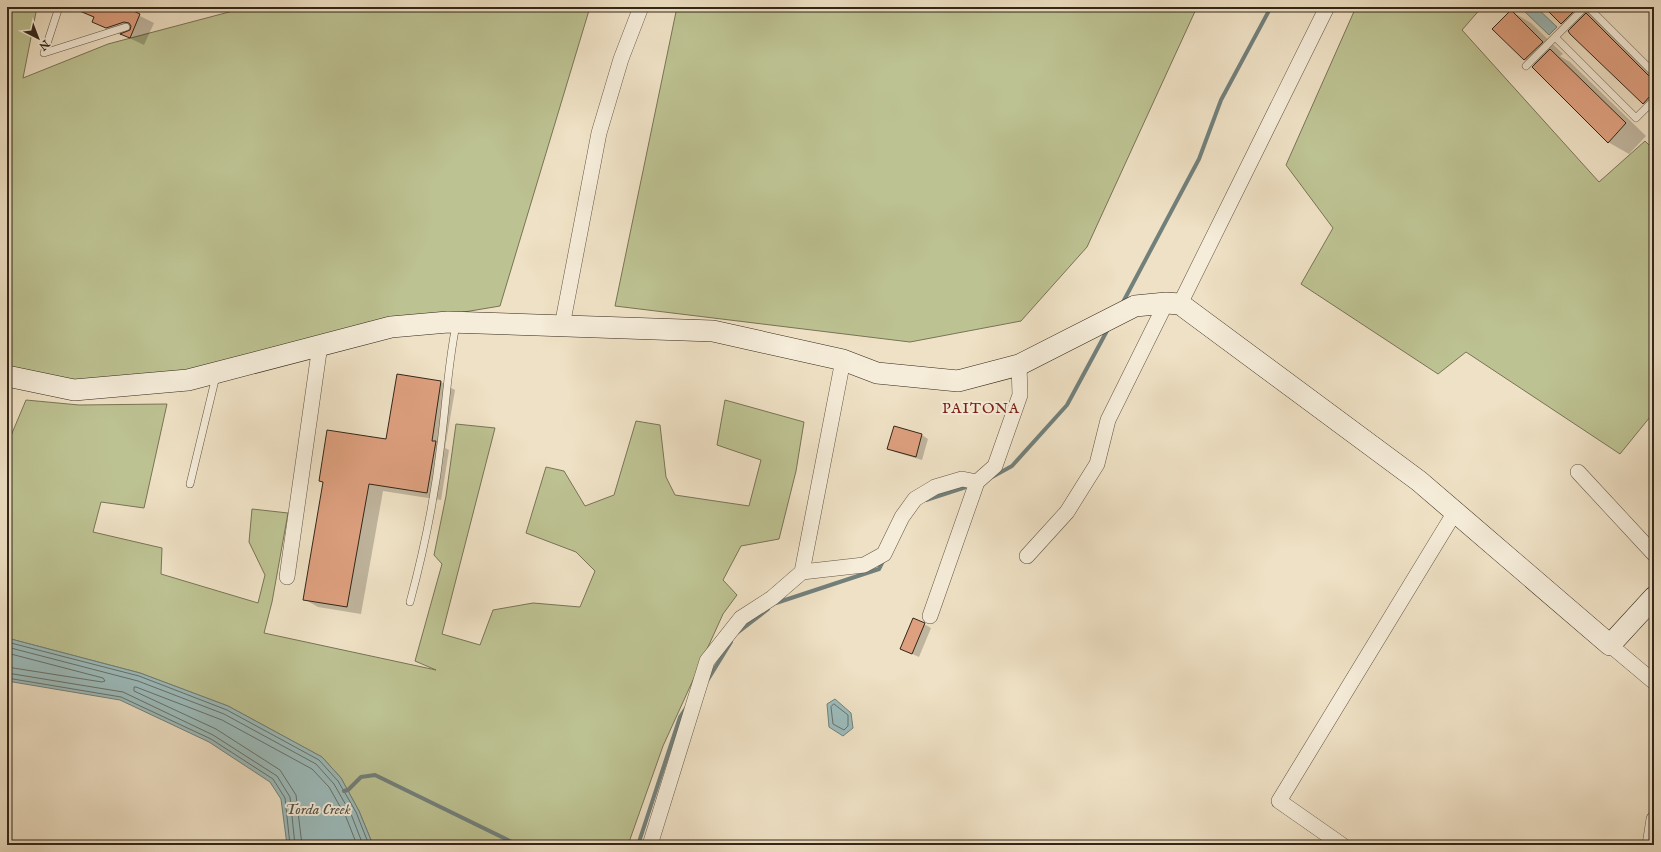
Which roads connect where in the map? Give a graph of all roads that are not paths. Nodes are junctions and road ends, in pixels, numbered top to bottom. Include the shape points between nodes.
1 (59, 7) edge
2 (641, 7) edge
3 (1327, 7) edge
4 (1586, 7) edge
5 (126, 27) dead end
6 (1555, 38) junction
7 (1526, 66) dead end
8 (1654, 73) edge
9 (1654, 100) edge
10 (1173, 303) junction
11 (456, 323) junction
12 (562, 326) junction
13 (320, 346) junction
14 (844, 360) junction
15 (1019, 365) junction
16 (217, 372) junction
17 (7, 376) edge
18 (1578, 472) dead end
19 (977, 482) junction
20 (190, 484) dead end
21 (1455, 512) junction
22 (1654, 554) edge
23 (1027, 556) dead end
24 (802, 572) junction
25 (287, 577) dead end
26 (1654, 597) edge
27 (410, 602) dead end
28 (930, 616) dead end
29 (1610, 645) junction
30 (1654, 682) edge
31 (1654, 819) edge
32 (650, 845) edge
33 (1342, 845) edge
34 (1650, 845) edge

1 - 5 lane via 44,53
2 - 12 street via 621,59 599,133
3 - 10 street
4 - 6 lane
4 - 8 lane
6 - 7 lane
6 - 9 lane via 1636,118
10 - 15 street via 1135,306
10 - 21 street via 1419,481
10 - 23 street via 1108,420 1097,464 1067,512
11 - 12 street
11 - 13 street via 391,327
11 - 27 lane via 433,499
12 - 14 street via 713,331
13 - 16 street
13 - 25 street
14 - 15 street via 877,373 958,381
14 - 24 street
15 - 19 street via 1020,395 996,466
16 - 17 street via 188,380 74,390
16 - 20 lane
18 - 22 street
19 - 24 street via 962,479 935,487 915,499 902,517 884,554 864,565
19 - 28 street
21 - 29 street
21 - 33 street via 1279,800
24 - 32 street via 772,598 741,618 708,661
26 - 29 street
29 - 30 street
31 - 34 street

